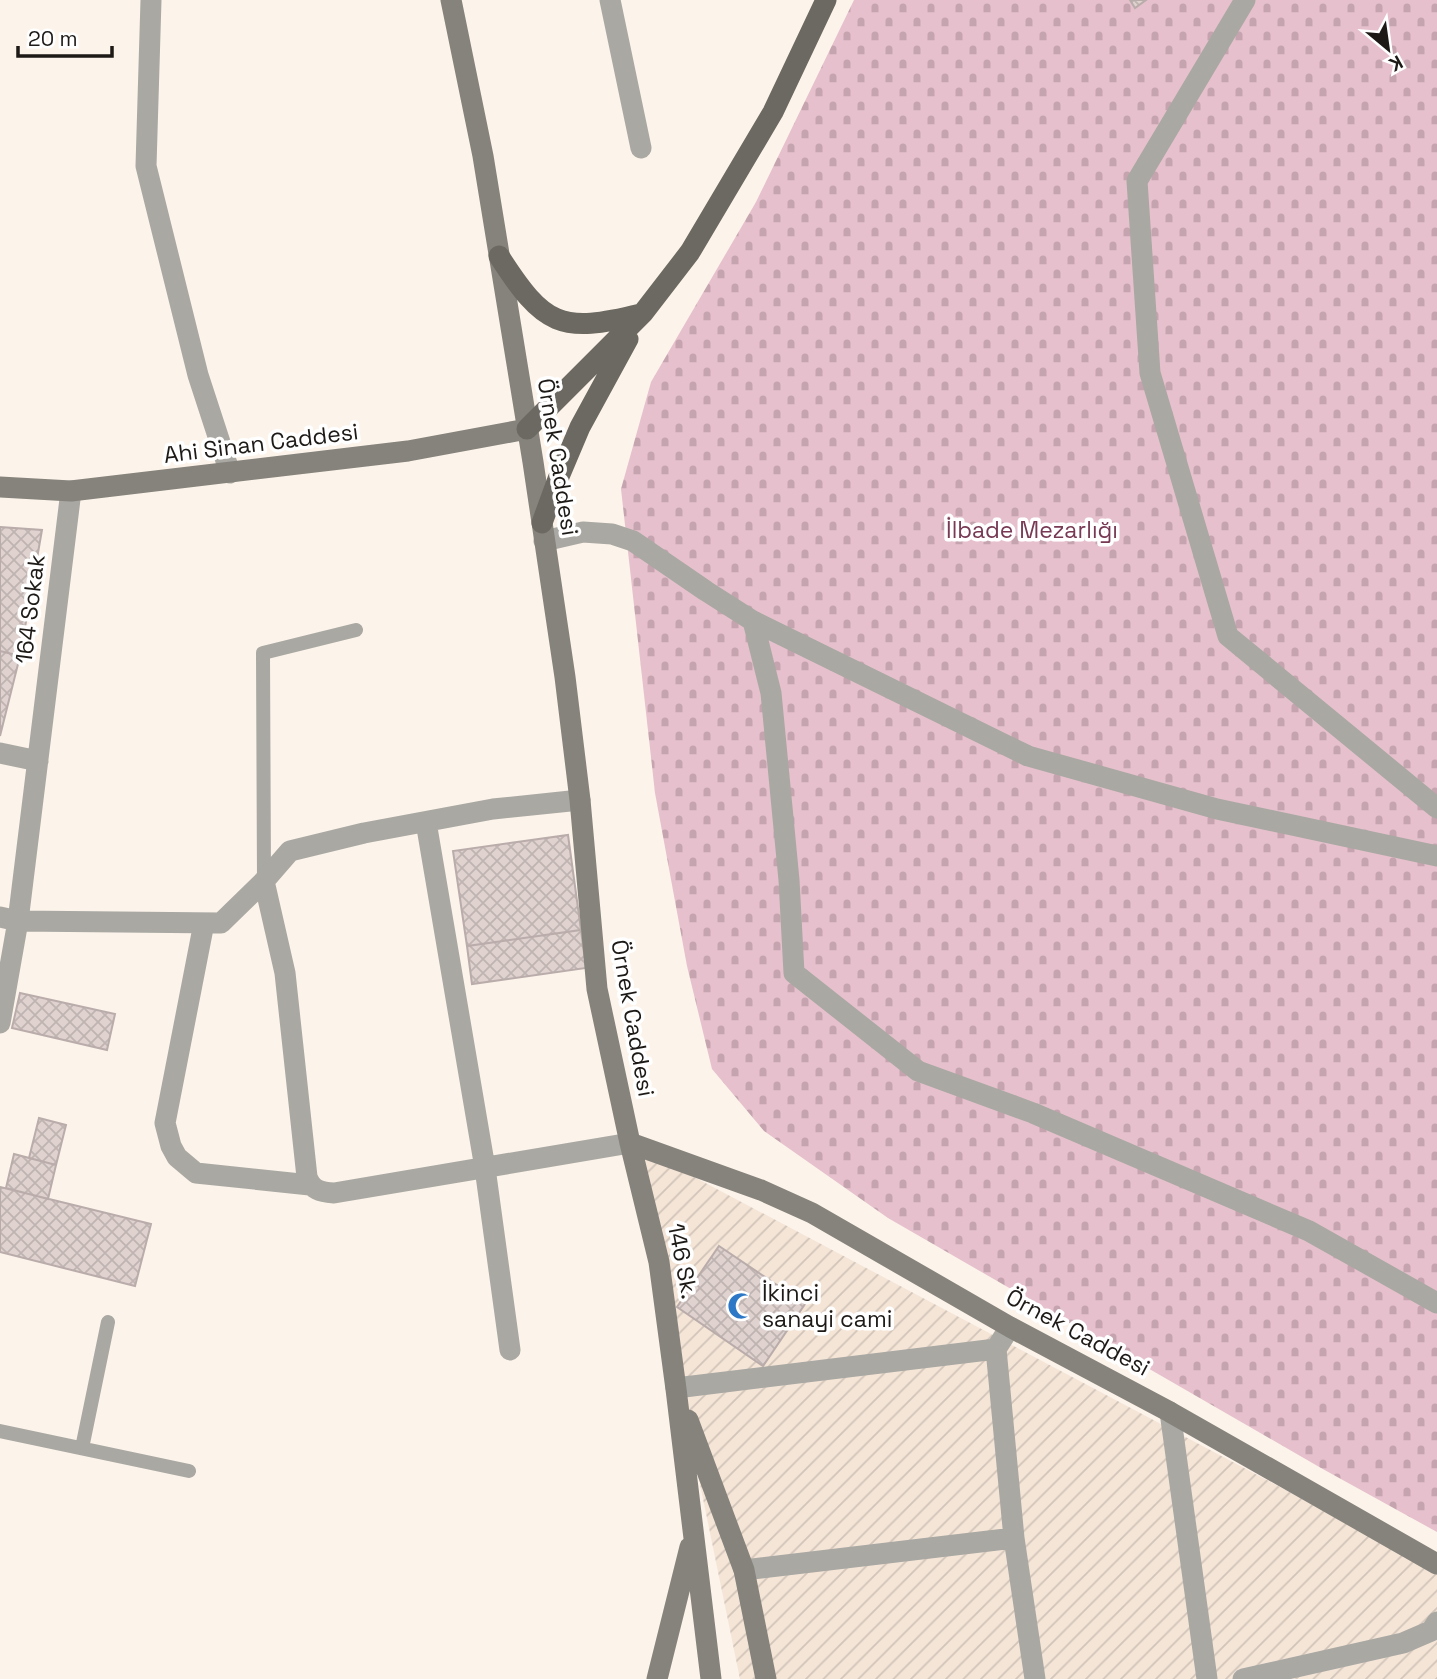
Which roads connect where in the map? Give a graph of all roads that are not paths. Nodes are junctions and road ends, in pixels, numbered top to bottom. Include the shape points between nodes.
1 (151, 0) edge
2 (451, 0) edge
3 (610, 0) edge
4 (826, 0) edge
5 (1245, 0) edge
6 (641, 148) dead end
7 (499, 256) junction
8 (643, 313) junction
9 (527, 429) junction
10 (230, 473) junction
11 (0, 488) edge
12 (71, 492) junction
13 (543, 532) junction
14 (753, 621) junction
15 (356, 630) dead end
16 (0, 752) edge
17 (38, 761) junction
18 (580, 800) junction
19 (1437, 808) edge
20 (426, 821) junction
21 (1437, 856) edge
22 (264, 881) junction
23 (9, 919) edge
24 (204, 923) junction
25 (0, 1023) edge
26 (630, 1143) junction
27 (485, 1168) junction
28 (310, 1185) junction
29 (1437, 1303) edge
30 (108, 1322) dead end
31 (1010, 1326) junction
32 (510, 1349) dead end
33 (996, 1349) junction
34 (676, 1389) junction
35 (1170, 1412) junction
36 (0, 1431) edge
37 (82, 1448) junction
38 (189, 1471) dead end
39 (694, 1535) junction
40 (1014, 1538) junction
41 (1437, 1564) edge
42 (744, 1570) junction
43 (1437, 1622) edge
44 (657, 1679) edge
45 (711, 1679) edge
46 (766, 1679) edge
47 (1035, 1679) edge
48 (1207, 1679) edge
49 (1243, 1679) edge

1 - 10 street via 146,166 198,375
2 - 7 main road, Örnek Caddesi
3 - 6 street
4 - 8 main road via 760,134 690,252
5 - 19 street via 1137,181 1150,373 1228,636
7 - 8 main road via 532,302 550,317 572,324 608,322
7 - 9 main road, Örnek Caddesi
8 - 9 main road
8 - 13 main road via 580,427
9 - 10 main road, Ahi Sinan Caddesi via 408,451
9 - 13 main road, Örnek Caddesi
10 - 12 main road, Ahi Sinan Caddesi
11 - 12 main road, Ahi Sinan Caddesi
12 - 17 street, 164 Sokak
13 - 14 street via 612,534 633,541
13 - 18 main road, Örnek Caddesi
14 - 21 street via 1028,756 1217,809
14 - 29 street via 771,693 794,973 918,1071 1032,1113 1309,1231
15 - 22 lane via 263,653
16 - 17 street
17 - 23 street, 164 Sokak
18 - 20 street
18 - 26 main road, Örnek Caddesi via 597,989
20 - 22 street via 290,851
20 - 27 street
22 - 24 street via 220,923
22 - 28 street via 285,973
23 - 24 street
23 - 25 street, 164 Sokak
24 - 28 street via 165,1123 171,1146 196,1173
26 - 27 street
26 - 31 main road, Örnek Caddesi via 812,1213
26 - 34 main road, 146 Sk. via 659,1262
27 - 28 street via 334,1193
27 - 32 street
30 - 37 lane
31 - 33 street
31 - 35 main road, Örnek Caddesi
33 - 34 street
33 - 40 street
34 - 39 main road
34 - 42 main road
35 - 41 main road, Örnek Caddesi
35 - 48 street
36 - 37 lane
37 - 38 lane
39 - 44 main road
39 - 45 main road
40 - 42 street
40 - 47 street
42 - 46 main road
43 - 49 street via 1431,1631 1404,1643

